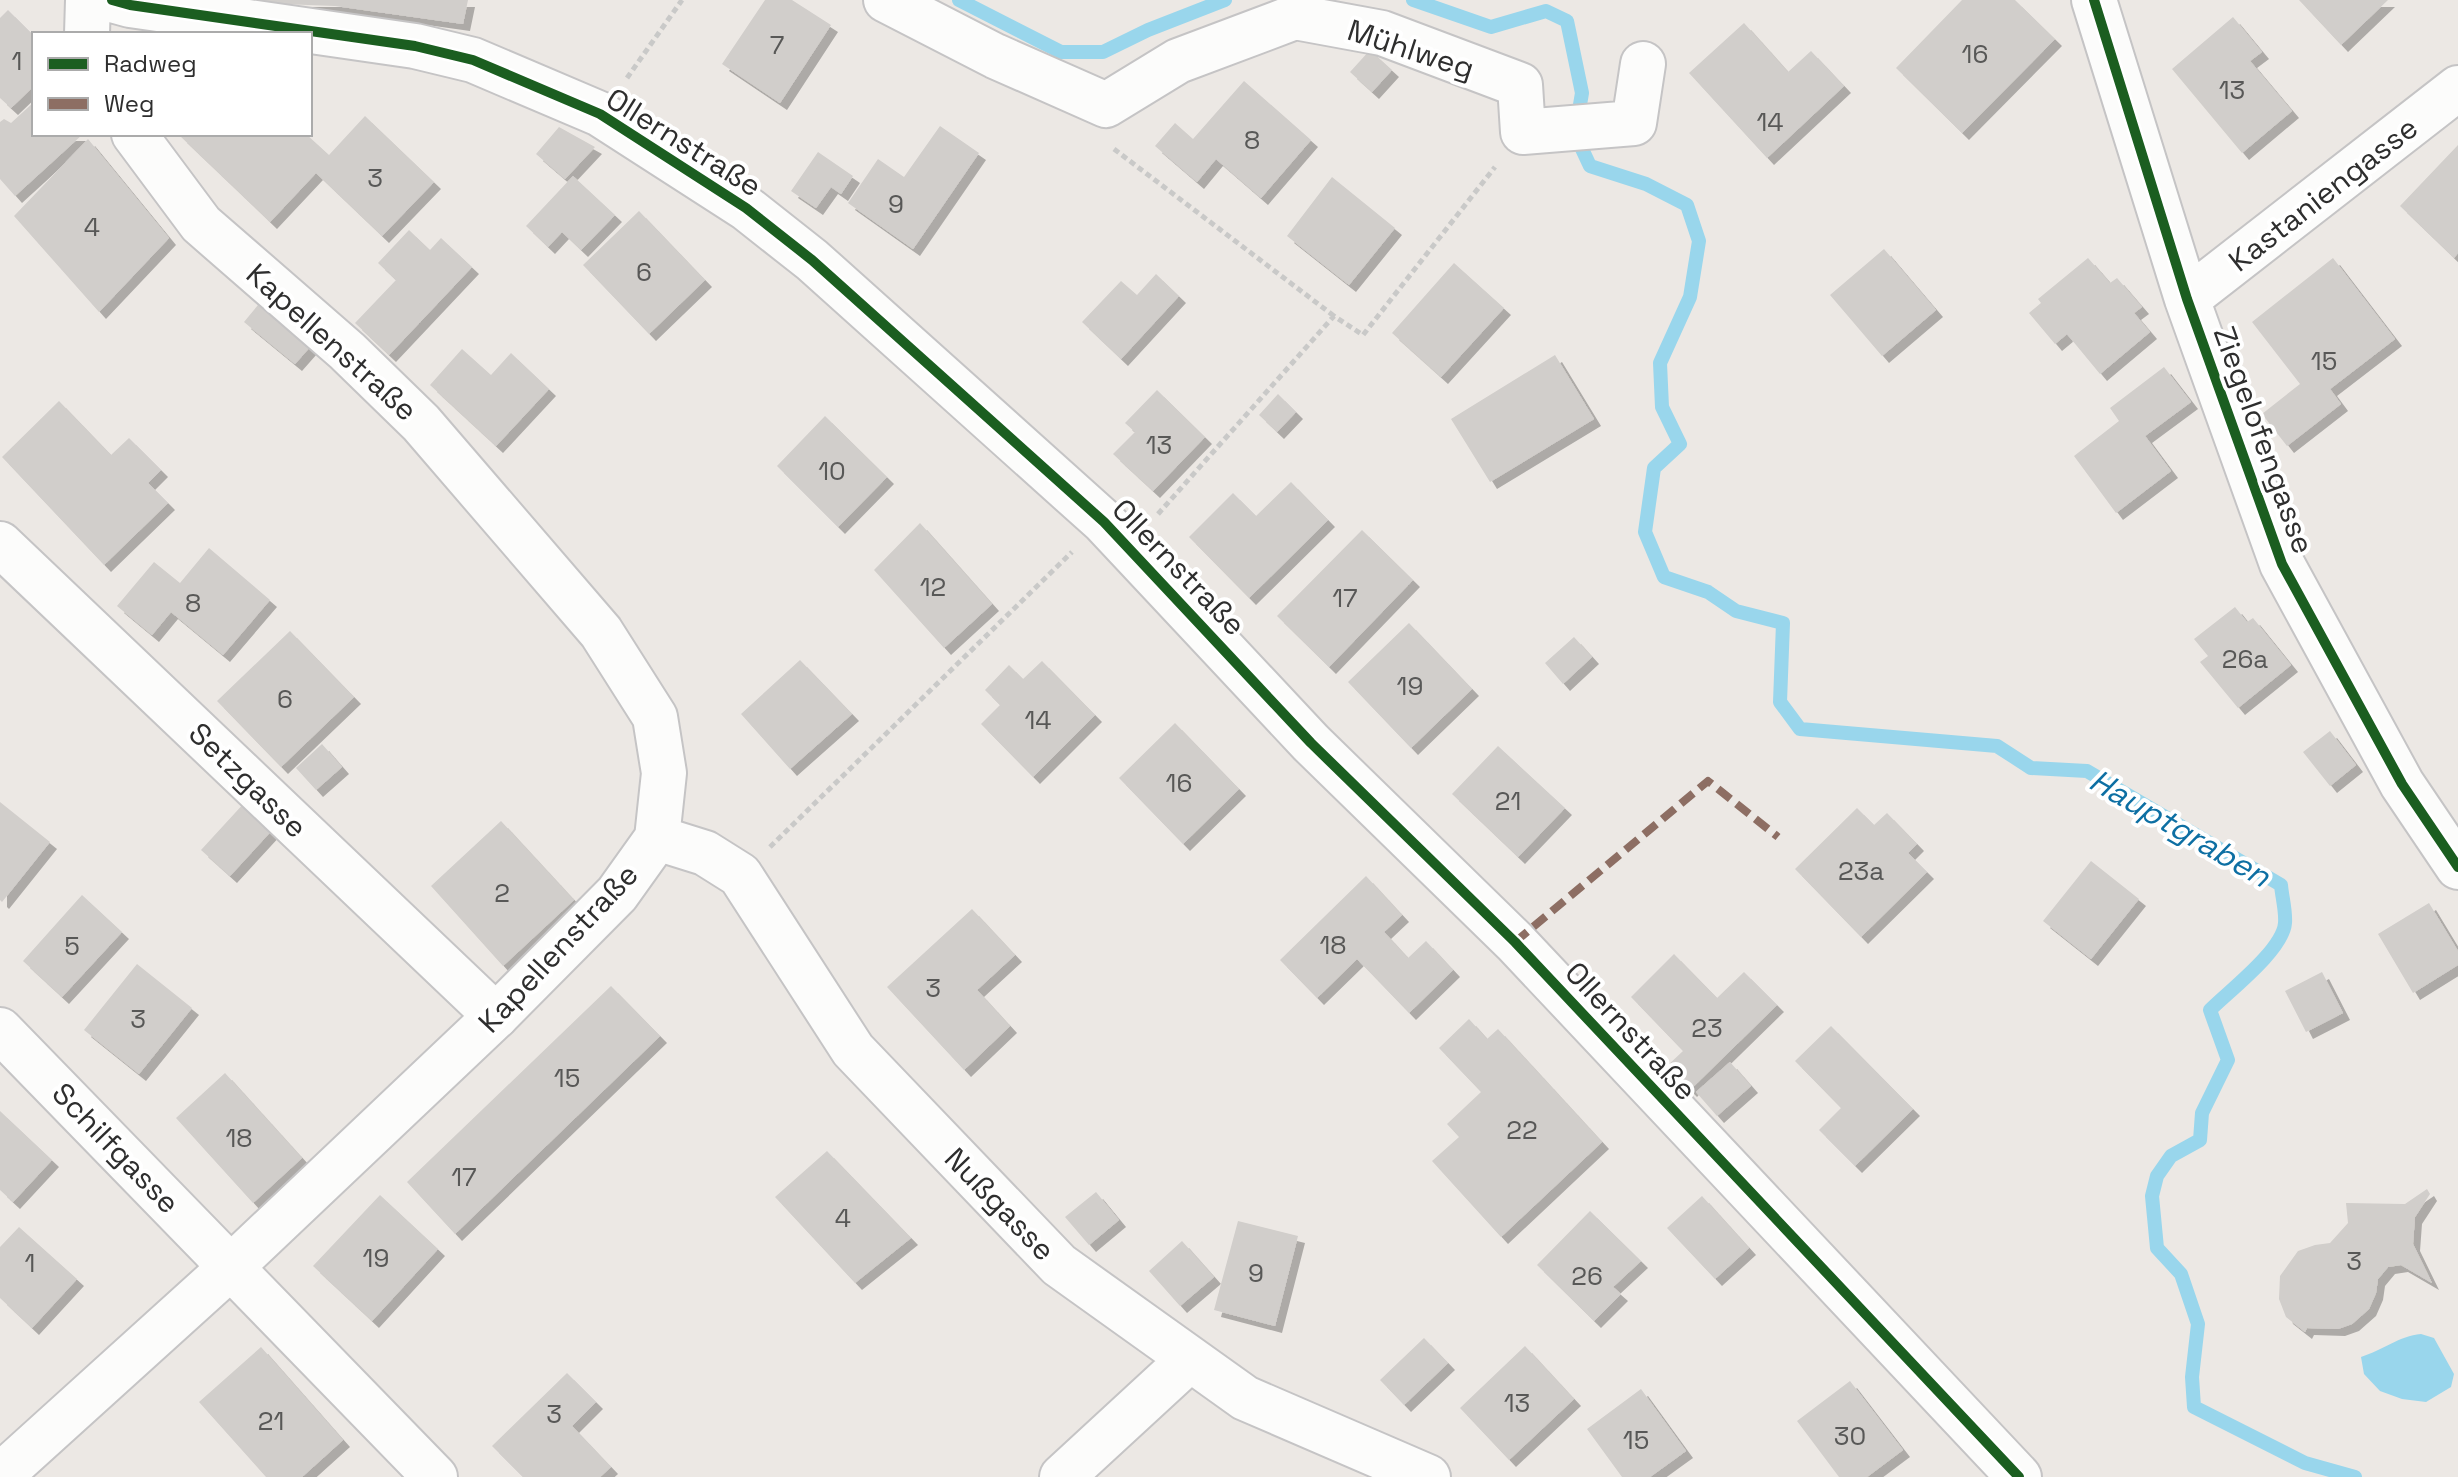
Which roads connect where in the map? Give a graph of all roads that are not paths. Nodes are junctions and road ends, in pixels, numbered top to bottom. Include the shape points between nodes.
1 (88, 0) edge
2 (112, 0) edge
3 (886, 0) edge
4 (2094, 0) edge
5 (87, 32) edge
6 (1643, 64) dead end
7 (2458, 88) edge
8 (135, 136) edge
9 (2187, 299) junction
10 (0, 544) edge
11 (657, 838) junction
12 (2458, 867) edge
13 (496, 1016) junction
14 (0, 1030) edge
15 (231, 1267) junction
16 (1190, 1359) junction
17 (0, 1476) edge
18 (435, 1477) edge
19 (1062, 1477) edge
20 (1428, 1477) edge
21 (2019, 1477) edge

1 - 5 street
2 - 21 street, Ollernstraße via 415,46 473,60 600,114 746,208 812,260 1116,535 1311,743 1515,942
3 - 6 street, Mühlweg via 1106,105 1178,61 1295,17 1382,33 1520,85 1534,131 1634,123
4 - 9 street, Ziegelofengasse
7 - 9 street, Kastaniengasse
8 - 11 street, Kapellenstraße via 201,224 421,423 601,632 655,717 664,773
9 - 12 street, Ziegelofengasse via 2282,564 2402,784
10 - 13 street, Setzgasse
11 - 13 street, Kapellenstraße via 617,894
11 - 16 street, Nußgasse via 705,853 740,875 853,1050 1059,1265
13 - 15 street, Kapellenstraße
14 - 15 street, Schilfgasse
15 - 17 street, Kapellenstraße
15 - 18 street, Schilfgasse
16 - 19 street
16 - 20 street, Nußgasse via 1245,1398

